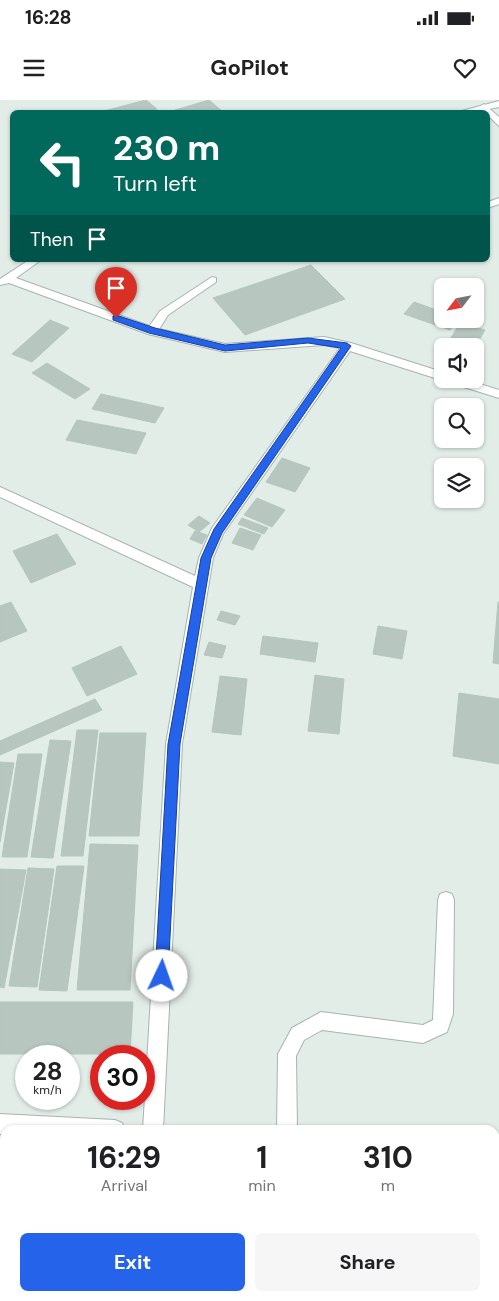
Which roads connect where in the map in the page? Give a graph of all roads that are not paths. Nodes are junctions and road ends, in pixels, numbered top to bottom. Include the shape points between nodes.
1 (499, 104) edge
2 (484, 107) junction
3 (471, 110) edge
4 (487, 110) edge
5 (490, 113) edge
6 (499, 123) edge
7 (33, 262) edge
8 (212, 280) dead end
9 (4, 281) edge
10 (152, 331) junction
11 (347, 346) junction
12 (434, 373) edge
13 (480, 388) edge
14 (499, 394) edge
15 (0, 492) edge
16 (200, 584) junction
17 (446, 900) dead end
18 (0, 1124) edge
19 (19, 1125) edge
20 (154, 1125) edge
21 (287, 1125) edge

1 - 2 street
2 - 3 street
2 - 4 street
5 - 6 street
7 - 9 street
8 - 10 street via 164,313
9 - 10 street
10 - 11 street via 225,348 308,341
11 - 12 street
11 - 16 street via 217,532
13 - 14 street
15 - 16 street
16 - 20 street via 174,744
17 - 21 street via 444,1014 441,1026 423,1034 321,1021 298,1034 287,1054
18 - 19 street

